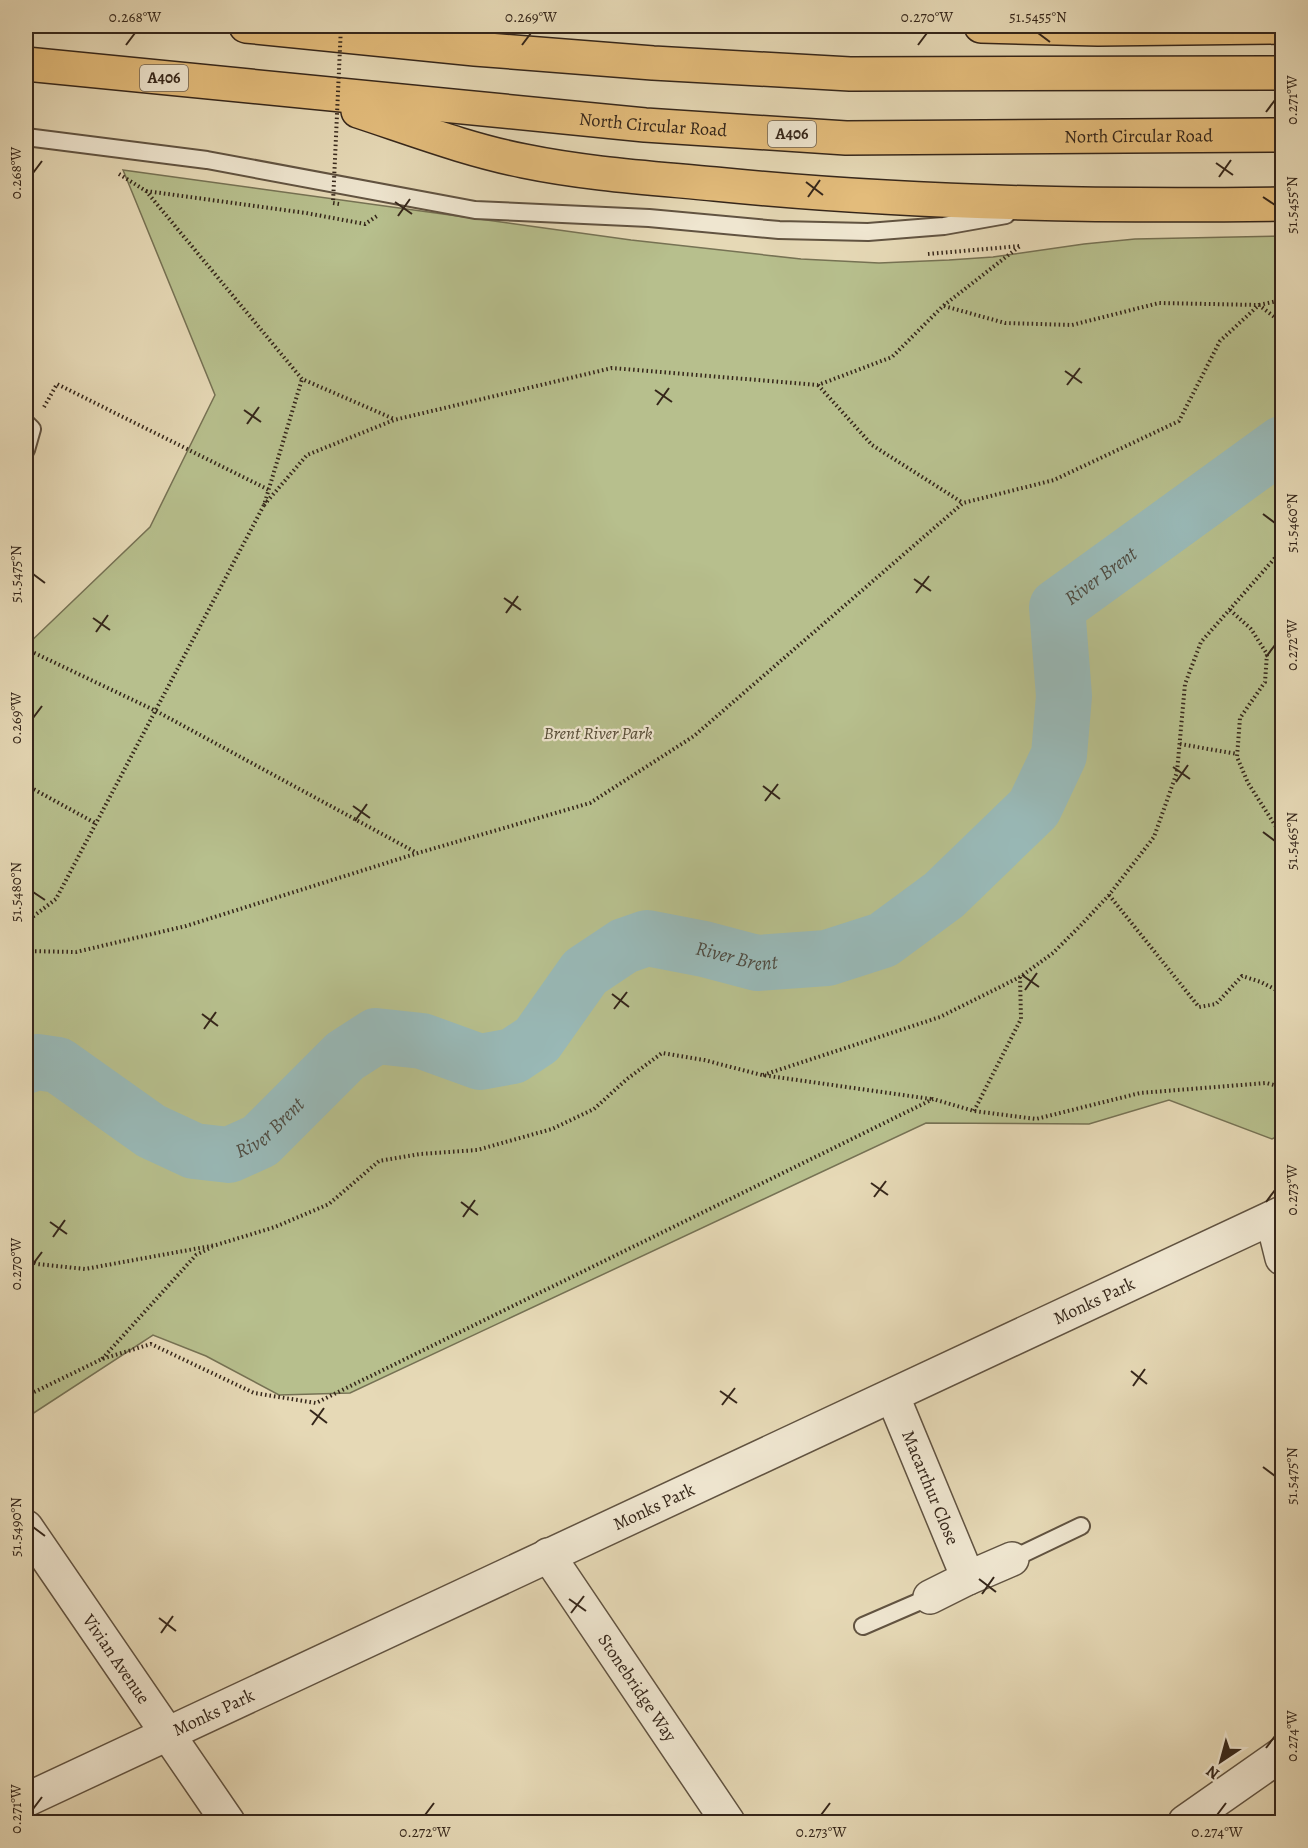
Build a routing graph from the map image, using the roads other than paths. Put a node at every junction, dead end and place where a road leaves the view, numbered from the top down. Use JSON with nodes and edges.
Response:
{"nodes":[{"id":1,"x":246,"y":26,"type":"edge"},
{"id":2,"x":342,"y":26,"type":"edge"},
{"id":3,"x":981,"y":26,"type":"edge"},
{"id":4,"x":1282,"y":27,"type":"edge"},
{"id":5,"x":305,"y":31,"type":"junction"},
{"id":6,"x":26,"y":64,"type":"edge"},
{"id":7,"x":1282,"y":73,"type":"edge"},
{"id":8,"x":303,"y":92,"type":"junction"},
{"id":9,"x":1282,"y":135,"type":"edge"},
{"id":10,"x":26,"y":137,"type":"edge"},
{"id":11,"x":1282,"y":204,"type":"edge"},
{"id":12,"x":1058,"y":205,"type":"junction"},
{"id":13,"x":29,"y":426,"type":"edge"},
{"id":14,"x":26,"y":450,"type":"edge"},
{"id":15,"x":1277,"y":1215,"type":"edge"},
{"id":16,"x":1282,"y":1258,"type":"edge"},
{"id":17,"x":892,"y":1396,"type":"junction"},
{"id":18,"x":1081,"y":1526,"type":"dead end"},
{"id":19,"x":26,"y":1527,"type":"edge"},
{"id":20,"x":548,"y":1555,"type":"junction"},
{"id":21,"x":1012,"y":1559,"type":"joint"},
{"id":22,"x":968,"y":1578,"type":"junction"},
{"id":23,"x":930,"y":1597,"type":"joint"},
{"id":24,"x":863,"y":1626,"type":"dead end"},
{"id":25,"x":166,"y":1734,"type":"junction"},
{"id":26,"x":1282,"y":1754,"type":"edge"},
{"id":27,"x":26,"y":1800,"type":"edge"},
{"id":28,"x":228,"y":1822,"type":"edge"},
{"id":29,"x":728,"y":1822,"type":"edge"},
{"id":30,"x":1185,"y":1822,"type":"edge"}],
"edges":[{"from":1,"to":5,"type":"highway"},
{"from":2,"to":5,"type":"highway"},
{"from":3,"to":4,"type":"highway"},
{"from":5,"to":7,"type":"highway"},
{"from":6,"to":8,"type":"highway","name":"North Circular Road","number":"A406"},
{"from":8,"to":9,"type":"highway","name":"North Circular Road","number":"A406"},
{"from":8,"to":12,"type":"highway"},
{"from":10,"to":12,"type":"lane"},
{"from":11,"to":12,"type":"highway"},
{"from":13,"to":14,"type":"lane"},
{"from":15,"to":16,"type":"street"},
{"from":15,"to":17,"type":"street","name":"Monks Park"},
{"from":17,"to":20,"type":"street","name":"Monks Park"},
{"from":17,"to":22,"type":"street","name":"Macarthur Close"},
{"from":18,"to":21,"type":"lane"},
{"from":19,"to":25,"type":"street","name":"Vivian Avenue"},
{"from":20,"to":25,"type":"street","name":"Monks Park"},
{"from":20,"to":29,"type":"street","name":"Stonebridge Way"},
{"from":21,"to":22,"type":"street"},
{"from":22,"to":23,"type":"street"},
{"from":23,"to":24,"type":"lane"},
{"from":25,"to":27,"type":"street","name":"Monks Park"},
{"from":25,"to":28,"type":"street","name":"Vivian Avenue"},
{"from":26,"to":30,"type":"street"}]}
